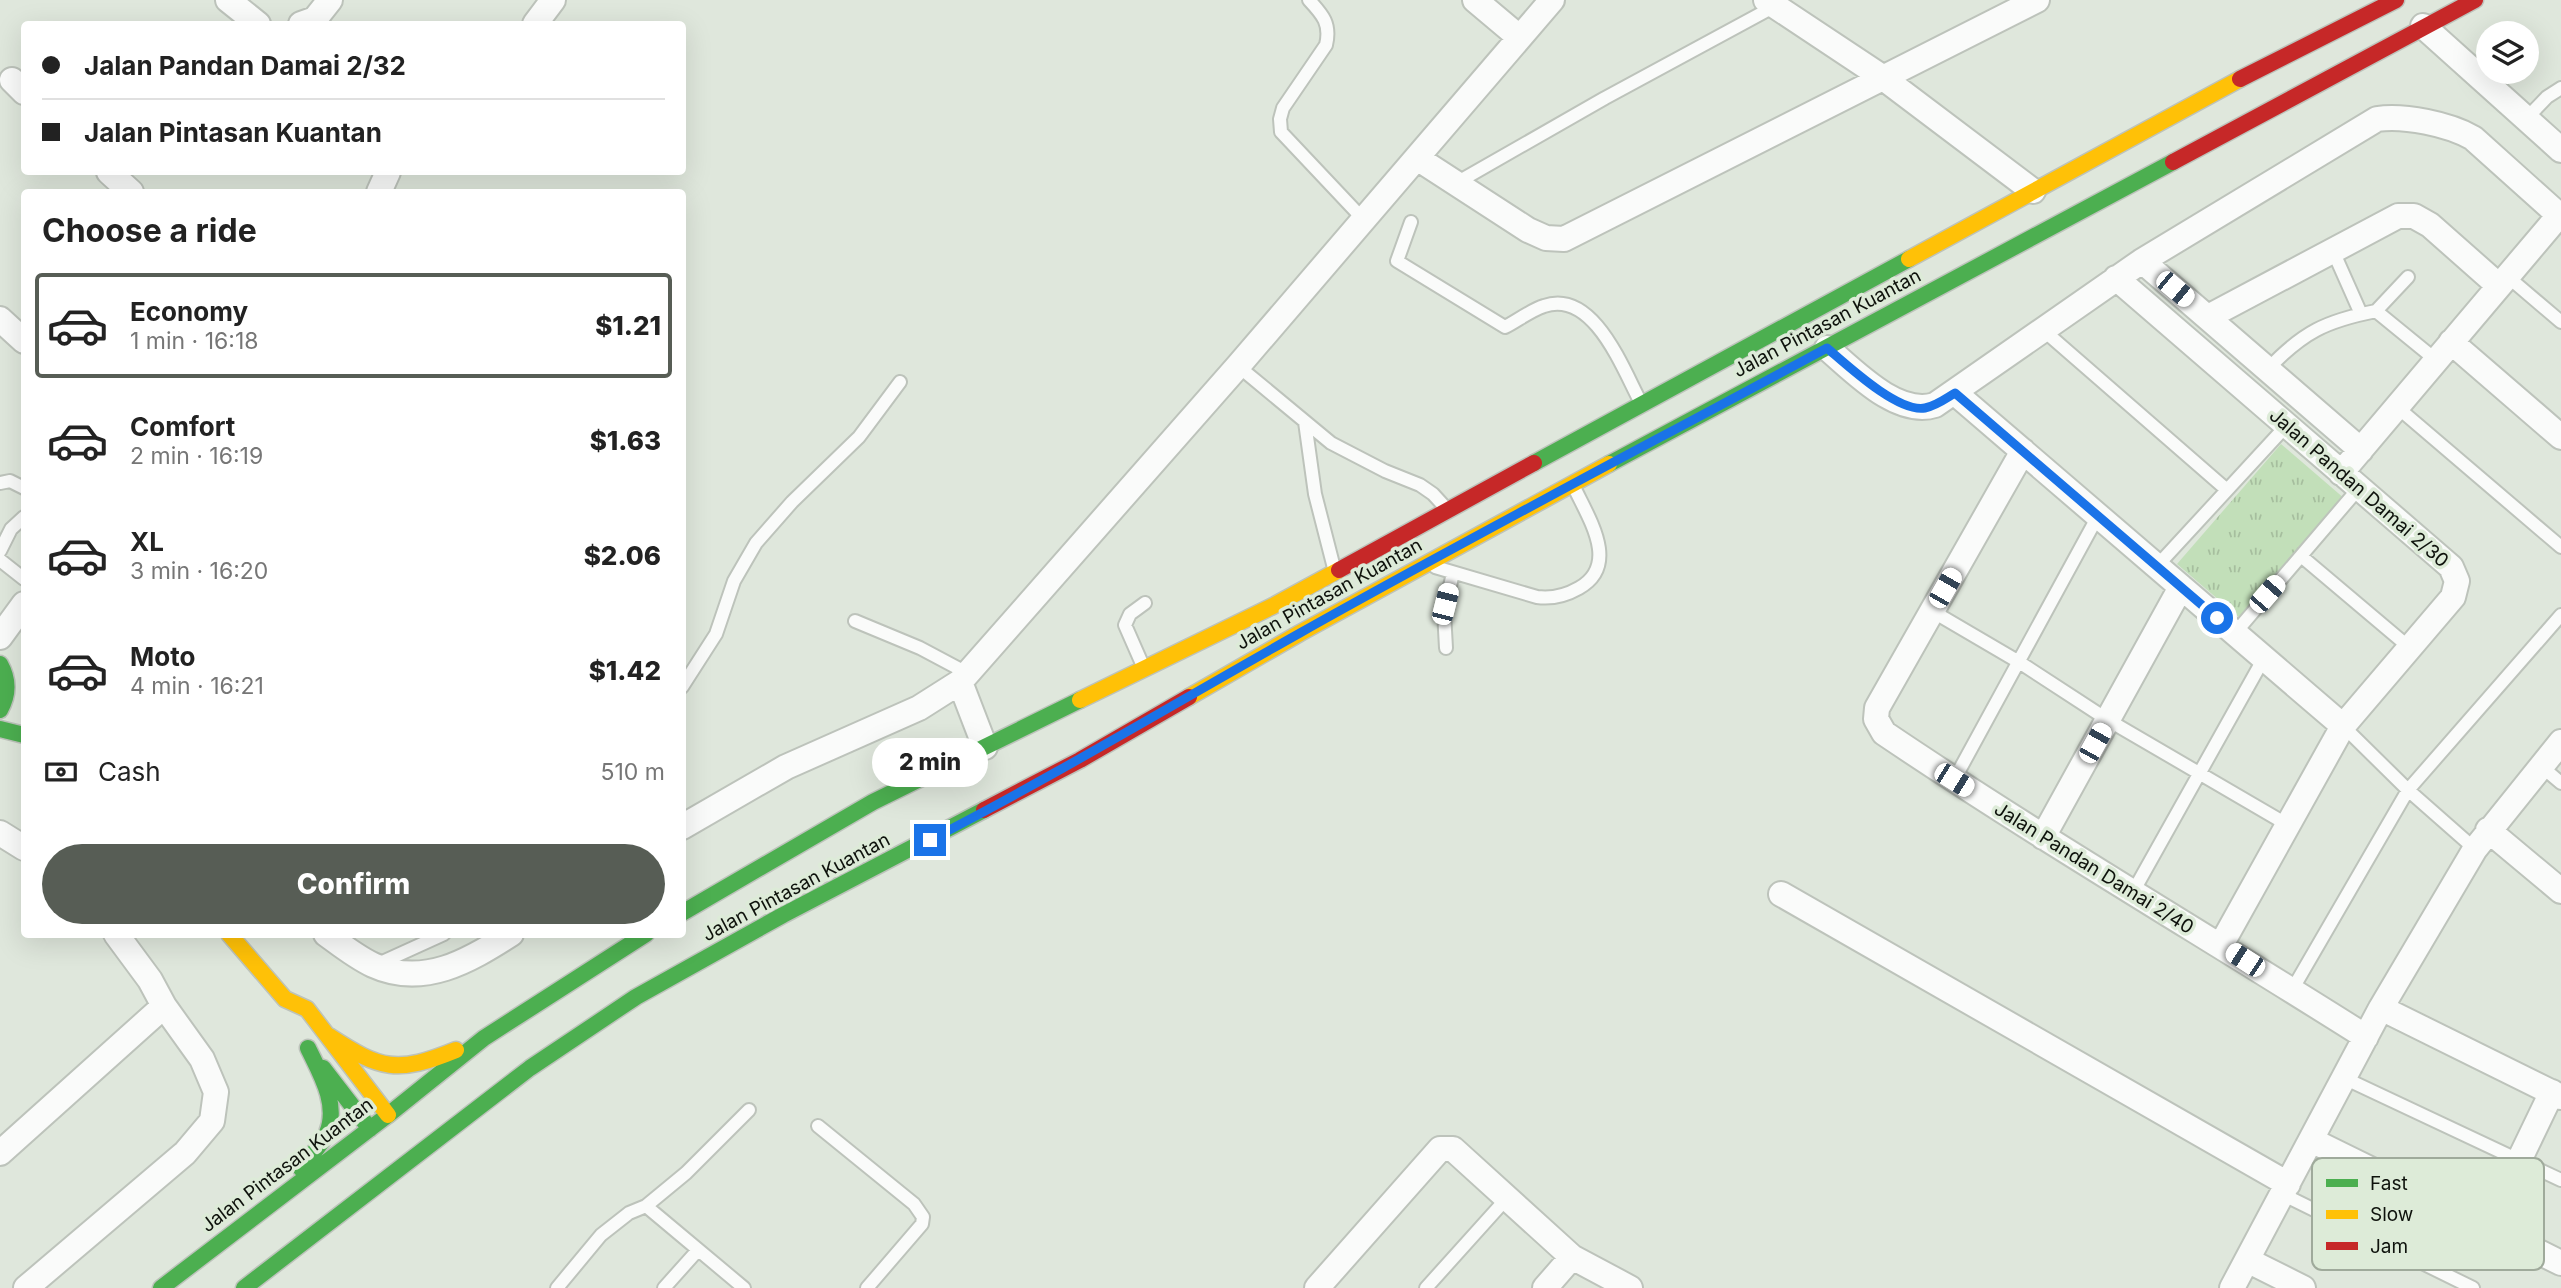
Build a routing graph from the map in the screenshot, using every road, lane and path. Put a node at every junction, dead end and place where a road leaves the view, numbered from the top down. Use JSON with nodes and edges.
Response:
{"nodes":[{"id":1,"x":228,"y":0,"type":"edge"},
{"id":2,"x":330,"y":0,"type":"edge"},
{"id":3,"x":553,"y":0,"type":"edge"},
{"id":4,"x":1309,"y":0,"type":"edge"},
{"id":5,"x":1475,"y":0,"type":"edge"},
{"id":6,"x":1552,"y":0,"type":"edge"},
{"id":7,"x":2037,"y":0,"type":"edge"},
{"id":8,"x":2396,"y":0,"type":"edge"},
{"id":9,"x":2474,"y":0,"type":"edge"},
{"id":10,"x":1771,"y":3,"type":"edge"},
{"id":11,"x":254,"y":21,"type":"edge"},
{"id":12,"x":309,"y":21,"type":"edge"},
{"id":13,"x":537,"y":21,"type":"edge"},
{"id":14,"x":2423,"y":26,"type":"junction"},
{"id":15,"x":1519,"y":37,"type":"junction"},
{"id":16,"x":1882,"y":76,"type":"junction"},
{"id":17,"x":2561,"y":88,"type":"edge"},
{"id":18,"x":2526,"y":119,"type":"junction"},
{"id":19,"x":2561,"y":150,"type":"edge"},
{"id":20,"x":1417,"y":158,"type":"junction"},
{"id":21,"x":112,"y":175,"type":"edge"},
{"id":22,"x":1458,"y":182,"type":"junction"},
{"id":23,"x":128,"y":189,"type":"edge"},
{"id":24,"x":2033,"y":191,"type":"junction"},
{"id":25,"x":2560,"y":215,"type":"edge"},
{"id":26,"x":1364,"y":220,"type":"junction"},
{"id":27,"x":1411,"y":222,"type":"dead end"},
{"id":28,"x":2333,"y":251,"type":"junction"},
{"id":29,"x":2142,"y":261,"type":"junction"},
{"id":30,"x":2408,"y":277,"type":"dead end"},
{"id":31,"x":2116,"y":278,"type":"junction"},
{"id":32,"x":2503,"y":281,"type":"junction"},
{"id":33,"x":2376,"y":312,"type":"junction"},
{"id":34,"x":2361,"y":314,"type":"junction"},
{"id":35,"x":2208,"y":317,"type":"junction"},
{"id":36,"x":0,"y":319,"type":"edge"},
{"id":37,"x":2561,"y":322,"type":"edge"},
{"id":38,"x":2042,"y":329,"type":"junction"},
{"id":39,"x":21,"y":338,"type":"edge"},
{"id":40,"x":1827,"y":348,"type":"junction"},
{"id":41,"x":2444,"y":351,"type":"junction"},
{"id":42,"x":1238,"y":366,"type":"junction"},
{"id":43,"x":2268,"y":369,"type":"junction"},
{"id":44,"x":900,"y":382,"type":"dead end"},
{"id":45,"x":1955,"y":393,"type":"junction"},
{"id":46,"x":1642,"y":404,"type":"junction"},
{"id":47,"x":2396,"y":407,"type":"junction"},
{"id":48,"x":1305,"y":422,"type":"junction"},
{"id":49,"x":2287,"y":425,"type":"junction"},
{"id":50,"x":2561,"y":437,"type":"edge"},
{"id":51,"x":2361,"y":450,"type":"junction"},
{"id":52,"x":2023,"y":451,"type":"junction"},
{"id":53,"x":2350,"y":481,"type":"junction"},
{"id":54,"x":0,"y":483,"type":"edge"},
{"id":55,"x":1572,"y":484,"type":"junction"},
{"id":56,"x":21,"y":486,"type":"edge"},
{"id":57,"x":2227,"y":490,"type":"junction"},
{"id":58,"x":1447,"y":511,"type":"junction"},
{"id":59,"x":2098,"y":516,"type":"junction"},
{"id":60,"x":21,"y":520,"type":"edge"},
{"id":61,"x":2561,"y":547,"type":"edge"},
{"id":62,"x":0,"y":551,"type":"edge"},
{"id":63,"x":2301,"y":556,"type":"junction"},
{"id":64,"x":0,"y":560,"type":"edge"},
{"id":65,"x":1425,"y":564,"type":"junction"},
{"id":66,"x":2157,"y":566,"type":"junction"},
{"id":67,"x":1334,"y":572,"type":"junction"},
{"id":68,"x":1453,"y":573,"type":"junction"},
{"id":69,"x":21,"y":577,"type":"edge"},
{"id":70,"x":2181,"y":587,"type":"junction"},
{"id":71,"x":1145,"y":603,"type":"dead end"},
{"id":72,"x":21,"y":608,"type":"edge"},
{"id":73,"x":1932,"y":611,"type":"junction"},
{"id":74,"x":2561,"y":615,"type":"edge"},
{"id":75,"x":855,"y":621,"type":"dead end"},
{"id":76,"x":2235,"y":633,"type":"junction"},
{"id":77,"x":0,"y":637,"type":"edge"},
{"id":78,"x":1446,"y":648,"type":"dead end"},
{"id":79,"x":2410,"y":648,"type":"junction"},
{"id":80,"x":2264,"y":658,"type":"junction"},
{"id":81,"x":2019,"y":662,"type":"junction"},
{"id":82,"x":1144,"y":670,"type":"junction"},
{"id":83,"x":4,"y":672,"type":"edge"},
{"id":84,"x":963,"y":677,"type":"junction"},
{"id":85,"x":686,"y":681,"type":"edge"},
{"id":86,"x":21,"y":694,"type":"edge"},
{"id":87,"x":0,"y":710,"type":"edge"},
{"id":88,"x":2108,"y":720,"type":"junction"},
{"id":89,"x":2343,"y":726,"type":"junction"},
{"id":90,"x":0,"y":729,"type":"edge"},
{"id":91,"x":21,"y":734,"type":"edge"},
{"id":92,"x":2561,"y":742,"type":"edge"},
{"id":93,"x":985,"y":747,"type":"junction"},
{"id":94,"x":2541,"y":766,"type":"junction"},
{"id":95,"x":2200,"y":774,"type":"junction"},
{"id":96,"x":1954,"y":780,"type":"junction"},
{"id":97,"x":2561,"y":783,"type":"edge"},
{"id":98,"x":2408,"y":790,"type":"junction"},
{"id":99,"x":686,"y":825,"type":"edge"},
{"id":100,"x":2288,"y":825,"type":"junction"},
{"id":101,"x":0,"y":833,"type":"edge"},
{"id":102,"x":2043,"y":837,"type":"junction"},
{"id":103,"x":2482,"y":840,"type":"junction"},
{"id":104,"x":21,"y":846,"type":"edge"},
{"id":105,"x":2561,"y":891,"type":"edge"},
{"id":106,"x":2133,"y":892,"type":"junction"},
{"id":107,"x":1782,"y":894,"type":"dead end"},
{"id":108,"x":686,"y":911,"type":"edge"},
{"id":109,"x":119,"y":938,"type":"edge"},
{"id":110,"x":232,"y":938,"type":"edge"},
{"id":111,"x":332,"y":938,"type":"edge"},
{"id":112,"x":435,"y":938,"type":"edge"},
{"id":113,"x":505,"y":938,"type":"edge"},
{"id":114,"x":640,"y":938,"type":"edge"},
{"id":115,"x":2221,"y":945,"type":"junction"},
{"id":116,"x":374,"y":965,"type":"junction"},
{"id":117,"x":2292,"y":990,"type":"junction"},
{"id":118,"x":285,"y":999,"type":"junction"},
{"id":119,"x":164,"y":1006,"type":"junction"},
{"id":120,"x":2381,"y":1008,"type":"junction"},
{"id":121,"x":329,"y":1036,"type":"junction"},
{"id":122,"x":2366,"y":1037,"type":"junction"},
{"id":123,"x":484,"y":1038,"type":"junction"},
{"id":124,"x":308,"y":1048,"type":"junction"},
{"id":125,"x":2344,"y":1078,"type":"junction"},
{"id":126,"x":2557,"y":1095,"type":"edge"},
{"id":127,"x":460,"y":1101,"type":"dead end"},
{"id":128,"x":488,"y":1101,"type":"junction"},
{"id":129,"x":749,"y":1110,"type":"dead end"},
{"id":130,"x":388,"y":1115,"type":"junction"},
{"id":131,"x":818,"y":1126,"type":"dead end"},
{"id":132,"x":370,"y":1129,"type":"junction"},
{"id":133,"x":452,"y":1129,"type":"junction"},
{"id":134,"x":412,"y":1137,"type":"dead end"},
{"id":135,"x":2311,"y":1140,"type":"junction"},
{"id":136,"x":0,"y":1153,"type":"edge"},
{"id":137,"x":2347,"y":1158,"type":"edge"},
{"id":138,"x":2511,"y":1158,"type":"edge"},
{"id":139,"x":2521,"y":1158,"type":"edge"},
{"id":140,"x":388,"y":1161,"type":"dead end"},
{"id":141,"x":2544,"y":1173,"type":"edge"},
{"id":142,"x":2561,"y":1180,"type":"edge"},
{"id":143,"x":378,"y":1186,"type":"junction"},
{"id":144,"x":2285,"y":1189,"type":"junction"},
{"id":145,"x":286,"y":1191,"type":"junction"},
{"id":146,"x":1507,"y":1198,"type":"junction"},
{"id":147,"x":2312,"y":1203,"type":"edge"},
{"id":148,"x":646,"y":1206,"type":"junction"},
{"id":149,"x":698,"y":1250,"type":"junction"},
{"id":150,"x":2544,"y":1255,"type":"edge"},
{"id":151,"x":1572,"y":1257,"type":"junction"},
{"id":152,"x":2247,"y":1260,"type":"junction"},
{"id":153,"x":2561,"y":1263,"type":"edge"},
{"id":154,"x":2439,"y":1270,"type":"edge"},
{"id":155,"x":26,"y":1288,"type":"edge"},
{"id":156,"x":162,"y":1288,"type":"edge"},
{"id":157,"x":244,"y":1288,"type":"edge"},
{"id":158,"x":557,"y":1288,"type":"edge"},
{"id":159,"x":664,"y":1288,"type":"edge"},
{"id":160,"x":744,"y":1288,"type":"edge"},
{"id":161,"x":867,"y":1288,"type":"edge"},
{"id":162,"x":1317,"y":1288,"type":"edge"},
{"id":163,"x":1426,"y":1288,"type":"edge"},
{"id":164,"x":1545,"y":1288,"type":"edge"},
{"id":165,"x":1630,"y":1288,"type":"edge"},
{"id":166,"x":2232,"y":1288,"type":"edge"},
{"id":167,"x":2304,"y":1288,"type":"edge"},
{"id":168,"x":2473,"y":1288,"type":"edge"}],
"edges":[{"from":1,"to":11,"type":"street"},
{"from":2,"to":12,"type":"street"},
{"from":3,"to":13,"type":"street"},
{"from":4,"to":26,"type":"lane"},
{"from":5,"to":15,"type":"street"},
{"from":6,"to":15,"type":"street"},
{"from":7,"to":16,"type":"street"},
{"from":8,"to":24,"type":"main road","name":"Jalan Pintasan Kuantan"},
{"from":9,"to":14,"type":"main road","name":"Jalan Pintasan Kuantan"},
{"from":10,"to":16,"type":"street"},
{"from":10,"to":22,"type":"lane"},
{"from":14,"to":18,"type":"street"},
{"from":14,"to":40,"type":"main road","name":"Jalan Pintasan Kuantan"},
{"from":15,"to":20,"type":"street"},
{"from":16,"to":22,"type":"street"},
{"from":16,"to":24,"type":"street"},
{"from":17,"to":18,"type":"lane"},
{"from":18,"to":19,"type":"street"},
{"from":20,"to":22,"type":"street"},
{"from":20,"to":26,"type":"street"},
{"from":21,"to":23,"type":"street"},
{"from":24,"to":46,"type":"main road","name":"Jalan Pintasan Kuantan"},
{"from":25,"to":29,"type":"street"},
{"from":25,"to":32,"type":"street"},
{"from":26,"to":42,"type":"street"},
{"from":27,"to":46,"type":"lane"},
{"from":28,"to":32,"type":"street"},
{"from":28,"to":34,"type":"lane"},
{"from":28,"to":35,"type":"street"},
{"from":29,"to":31,"type":"street"},
{"from":29,"to":35,"type":"street"},
{"from":30,"to":33,"type":"lane"},
{"from":31,"to":38,"type":"street"},
{"from":31,"to":49,"type":"street","name":"Jalan Pandan Damai 2/30"},
{"from":32,"to":37,"type":"lane"},
{"from":32,"to":41,"type":"street"},
{"from":33,"to":34,"type":"lane"},
{"from":33,"to":41,"type":"lane"},
{"from":34,"to":43,"type":"lane"},
{"from":35,"to":43,"type":"street"},
{"from":36,"to":39,"type":"street"},
{"from":38,"to":45,"type":"street"},
{"from":38,"to":57,"type":"lane"},
{"from":40,"to":45,"type":"street"},
{"from":40,"to":55,"type":"main road","name":"Jalan Pintasan Kuantan"},
{"from":41,"to":47,"type":"street"},
{"from":41,"to":50,"type":"street"},
{"from":42,"to":48,"type":"lane"},
{"from":42,"to":84,"type":"street"},
{"from":43,"to":51,"type":"street"},
{"from":44,"to":85,"type":"lane"},
{"from":45,"to":52,"type":"street"},
{"from":46,"to":58,"type":"main road","name":"Jalan Pintasan Kuantan"},
{"from":47,"to":51,"type":"street"},
{"from":47,"to":61,"type":"lane"},
{"from":48,"to":58,"type":"lane"},
{"from":48,"to":67,"type":"lane"},
{"from":49,"to":53,"type":"street","name":"Jalan Pandan Damai 2/30"},
{"from":49,"to":57,"type":"lane"},
{"from":51,"to":53,"type":"street"},
{"from":52,"to":59,"type":"street"},
{"from":52,"to":73,"type":"street","name":"Jalan Pandan Damai 2/40"},
{"from":53,"to":63,"type":"lane"},
{"from":53,"to":79,"type":"street","name":"Jalan Pandan Damai 2/30"},
{"from":54,"to":56,"type":"lane"},
{"from":55,"to":65,"type":"main road","name":"Jalan Pintasan Kuantan"},
{"from":55,"to":68,"type":"lane"},
{"from":57,"to":66,"type":"lane"},
{"from":58,"to":67,"type":"main road","name":"Jalan Pintasan Kuantan"},
{"from":59,"to":66,"type":"street"},
{"from":59,"to":81,"type":"lane"},
{"from":60,"to":62,"type":"lane"},
{"from":63,"to":76,"type":"lane"},
{"from":63,"to":79,"type":"lane"},
{"from":64,"to":69,"type":"lane"},
{"from":65,"to":68,"type":"lane"},
{"from":65,"to":128,"type":"main road","name":"Jalan Pintasan Kuantan"},
{"from":66,"to":70,"type":"street"},
{"from":67,"to":82,"type":"main road","name":"Jalan Pintasan Kuantan"},
{"from":68,"to":78,"type":"lane"},
{"from":70,"to":76,"type":"street"},
{"from":70,"to":88,"type":"street"},
{"from":71,"to":82,"type":"lane"},
{"from":72,"to":77,"type":"street"},
{"from":73,"to":81,"type":"lane"},
{"from":73,"to":96,"type":"street","name":"Jalan Pandan Damai 2/40"},
{"from":74,"to":98,"type":"lane"},
{"from":75,"to":84,"type":"lane"},
{"from":76,"to":80,"type":"street"},
{"from":79,"to":89,"type":"street","name":"Jalan Pandan Damai 2/30"},
{"from":80,"to":89,"type":"street"},
{"from":80,"to":95,"type":"lane"},
{"from":81,"to":88,"type":"lane"},
{"from":81,"to":96,"type":"lane"},
{"from":82,"to":93,"type":"main road","name":"Jalan Pintasan Kuantan"},
{"from":83,"to":86,"type":"main road"},
{"from":83,"to":87,"type":"main road"},
{"from":84,"to":93,"type":"street"},
{"from":84,"to":99,"type":"street"},
{"from":88,"to":95,"type":"lane"},
{"from":88,"to":102,"type":"street"},
{"from":89,"to":98,"type":"lane"},
{"from":89,"to":100,"type":"street","name":"Jalan Pandan Damai 2/30"},
{"from":90,"to":91,"type":"main road"},
{"from":92,"to":94,"type":"street"},
{"from":93,"to":108,"type":"main road","name":"Jalan Pintasan Kuantan"},
{"from":94,"to":97,"type":"lane"},
{"from":94,"to":103,"type":"street"},
{"from":95,"to":100,"type":"lane"},
{"from":95,"to":106,"type":"lane"},
{"from":96,"to":102,"type":"street","name":"Jalan Pandan Damai 2/40"},
{"from":98,"to":103,"type":"lane"},
{"from":98,"to":117,"type":"lane"},
{"from":100,"to":115,"type":"street","name":"Jalan Pandan Damai 2/30"},
{"from":101,"to":104,"type":"street"},
{"from":102,"to":106,"type":"street","name":"Jalan Pandan Damai 2/40"},
{"from":103,"to":105,"type":"street"},
{"from":103,"to":120,"type":"street"},
{"from":106,"to":115,"type":"street","name":"Jalan Pandan Damai 2/40"},
{"from":107,"to":144,"type":"street"},
{"from":109,"to":119,"type":"street"},
{"from":110,"to":118,"type":"main road"},
{"from":111,"to":116,"type":"street"},
{"from":112,"to":116,"type":"lane"},
{"from":113,"to":116,"type":"street"},
{"from":114,"to":123,"type":"main road","name":"Jalan Pintasan Kuantan"},
{"from":115,"to":117,"type":"street","name":"Jalan Pandan Damai 2/40"},
{"from":117,"to":122,"type":"street","name":"Jalan Pandan Damai 2/40"},
{"from":118,"to":121,"type":"main road"},
{"from":118,"to":124,"type":"main road"},
{"from":119,"to":136,"type":"street"},
{"from":119,"to":155,"type":"street"},
{"from":120,"to":122,"type":"street"},
{"from":120,"to":126,"type":"street"},
{"from":121,"to":123,"type":"main road"},
{"from":121,"to":130,"type":"main road"},
{"from":122,"to":125,"type":"street"},
{"from":123,"to":130,"type":"main road","name":"Jalan Pintasan Kuantan"},
{"from":124,"to":132,"type":"main road"},
{"from":124,"to":145,"type":"main road"},
{"from":125,"to":135,"type":"street"},
{"from":125,"to":138,"type":"lane"},
{"from":126,"to":139,"type":"street"},
{"from":127,"to":128,"type":"main road"},
{"from":128,"to":133,"type":"main road","name":"Jalan Pintasan Kuantan"},
{"from":129,"to":148,"type":"lane"},
{"from":130,"to":132,"type":"main road","name":"Jalan Pintasan Kuantan"},
{"from":131,"to":161,"type":"lane"},
{"from":132,"to":145,"type":"main road","name":"Jalan Pintasan Kuantan"},
{"from":133,"to":134,"type":"main road"},
{"from":133,"to":143,"type":"main road","name":"Jalan Pintasan Kuantan"},
{"from":135,"to":137,"type":"street"},
{"from":135,"to":144,"type":"street"},
{"from":140,"to":143,"type":"main road"},
{"from":141,"to":142,"type":"lane"},
{"from":143,"to":157,"type":"main road","name":"Jalan Pintasan Kuantan"},
{"from":144,"to":147,"type":"lane"},
{"from":144,"to":152,"type":"street"},
{"from":145,"to":156,"type":"main road","name":"Jalan Pintasan Kuantan"},
{"from":146,"to":151,"type":"street"},
{"from":146,"to":162,"type":"street"},
{"from":146,"to":163,"type":"lane"},
{"from":148,"to":149,"type":"lane"},
{"from":148,"to":158,"type":"lane"},
{"from":149,"to":159,"type":"lane"},
{"from":149,"to":160,"type":"lane"},
{"from":150,"to":153,"type":"street"},
{"from":151,"to":164,"type":"street"},
{"from":151,"to":165,"type":"street"},
{"from":152,"to":166,"type":"street"},
{"from":152,"to":167,"type":"street"},
{"from":154,"to":168,"type":"lane"}]}
